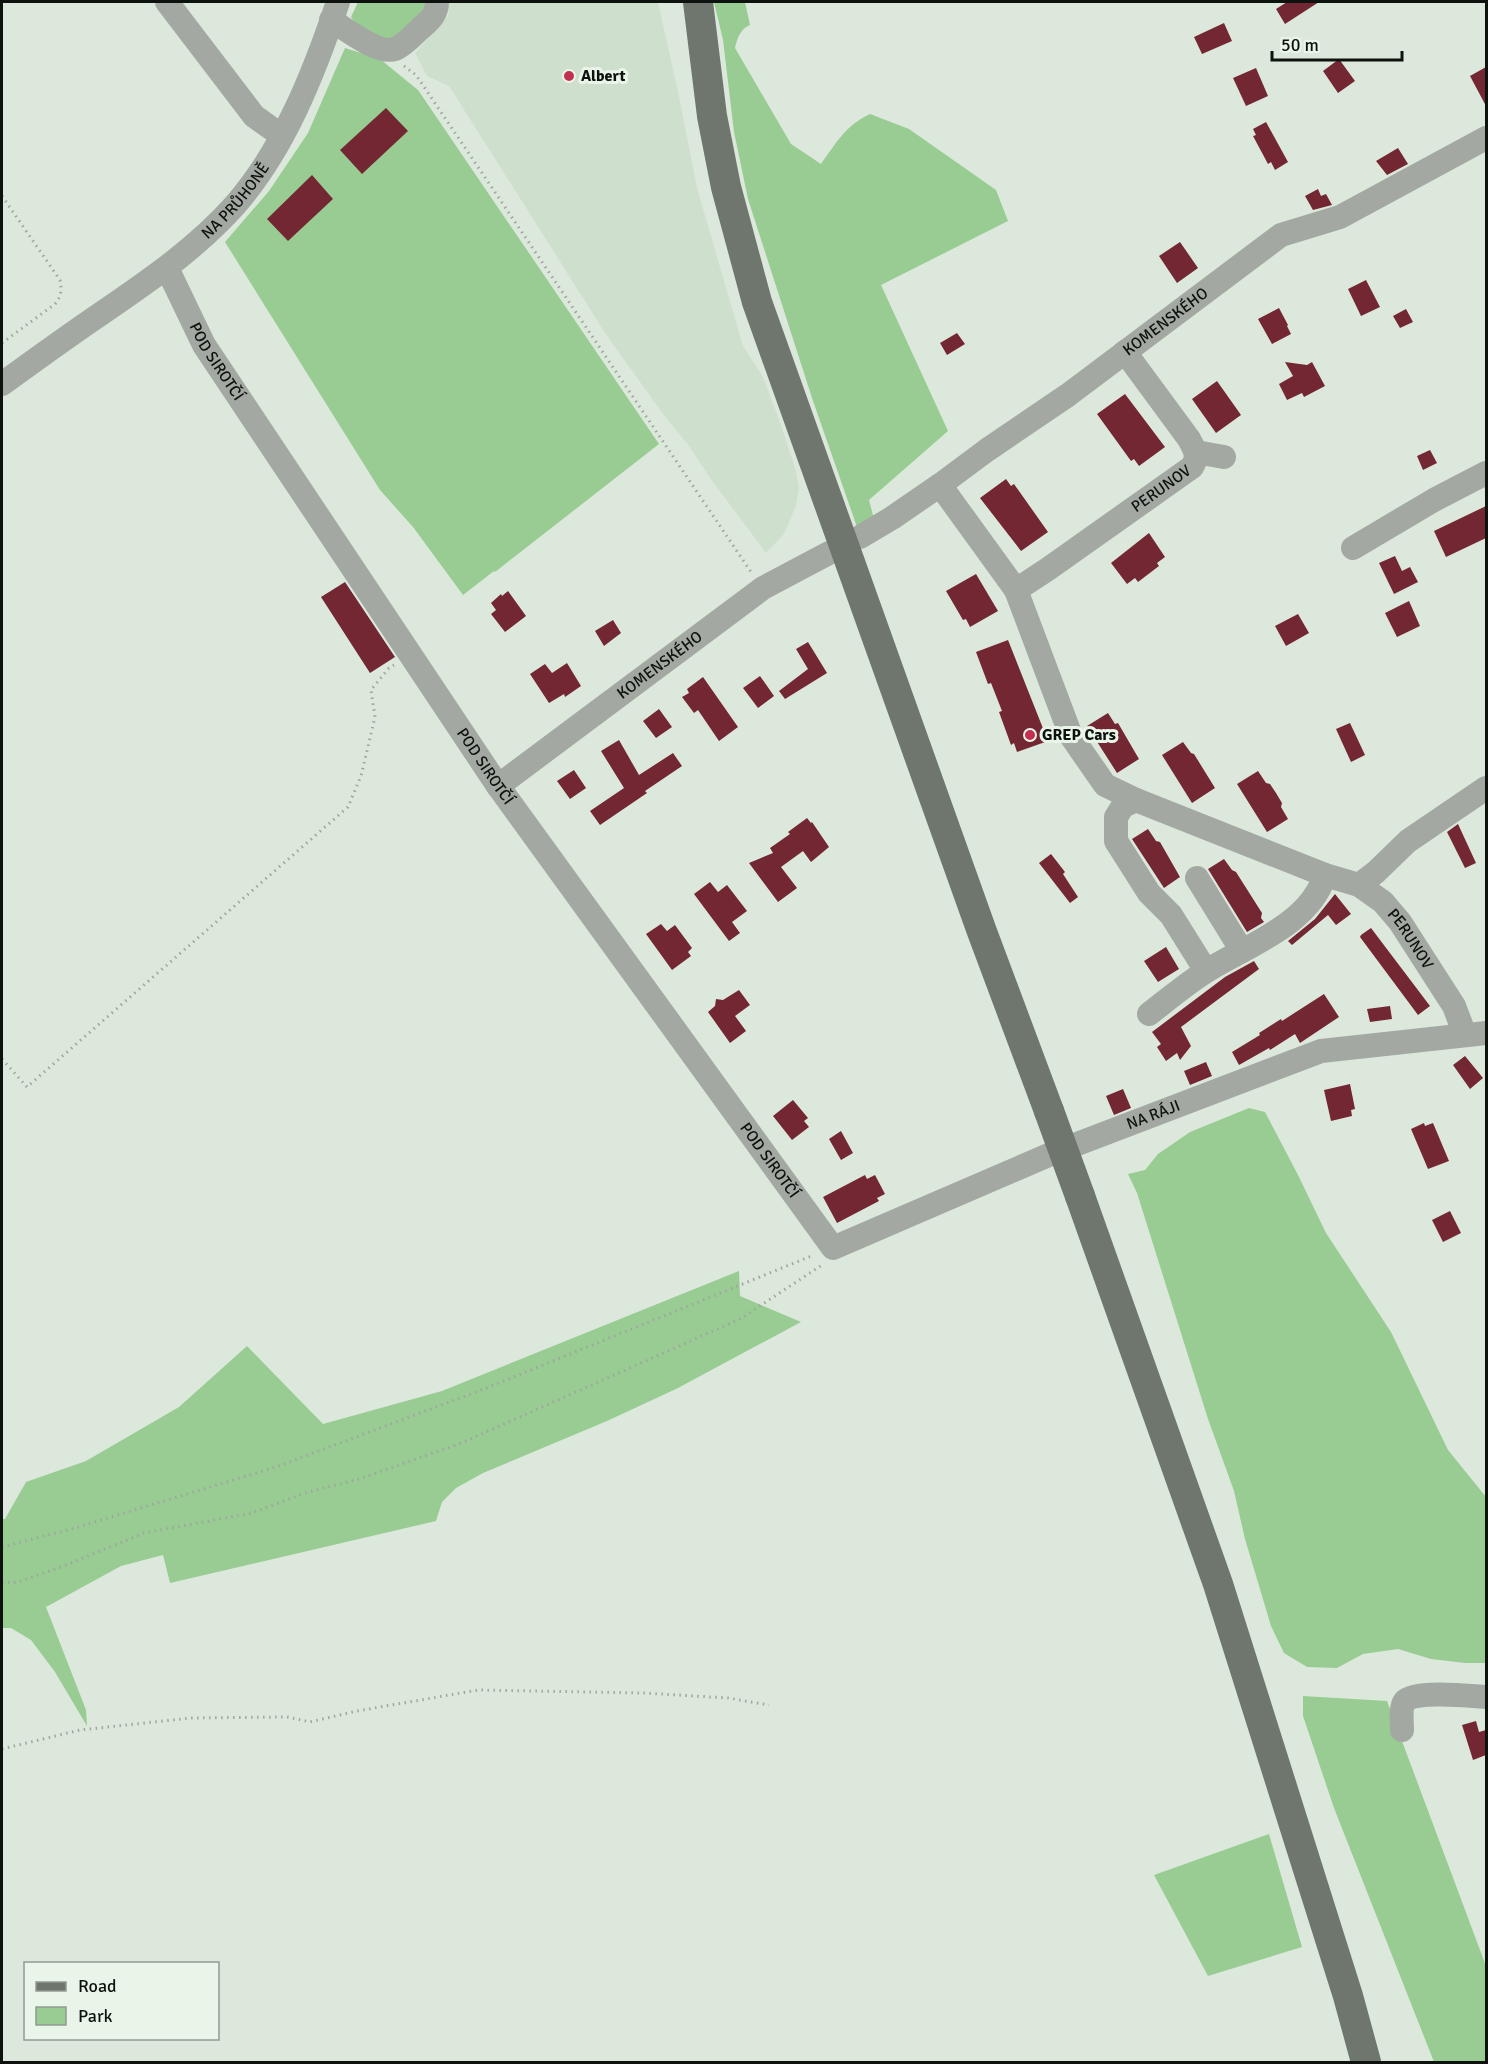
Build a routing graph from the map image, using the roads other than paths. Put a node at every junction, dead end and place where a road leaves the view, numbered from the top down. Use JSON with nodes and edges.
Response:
{"nodes":[{"id":1,"x":167,"y":2,"type":"edge"},
{"id":2,"x":437,"y":2,"type":"edge"},
{"id":3,"x":698,"y":2,"type":"edge"},
{"id":4,"x":334,"y":11,"type":"edge"},
{"id":5,"x":282,"y":136,"type":"junction"},
{"id":6,"x":1486,"y":138,"type":"edge"},
{"id":7,"x":167,"y":268,"type":"junction"},
{"id":8,"x":1125,"y":352,"type":"junction"},
{"id":9,"x":2,"y":384,"type":"edge"},
{"id":10,"x":1196,"y":452,"type":"junction"},
{"id":11,"x":1224,"y":457,"type":"dead end"},
{"id":12,"x":1486,"y":473,"type":"edge"},
{"id":13,"x":940,"y":485,"type":"junction"},
{"id":14,"x":860,"y":537,"type":"dead end"},
{"id":15,"x":1353,"y":548,"type":"dead end"},
{"id":16,"x":829,"y":553,"type":"dead end"},
{"id":17,"x":1016,"y":590,"type":"junction"},
{"id":18,"x":498,"y":786,"type":"junction"},
{"id":19,"x":1486,"y":788,"type":"edge"},
{"id":20,"x":1136,"y":800,"type":"junction"},
{"id":21,"x":1325,"y":876,"type":"junction"},
{"id":22,"x":1197,"y":878,"type":"dead end"},
{"id":23,"x":1359,"y":885,"type":"junction"},
{"id":24,"x":1242,"y":951,"type":"junction"},
{"id":25,"x":1206,"y":972,"type":"junction"},
{"id":26,"x":1149,"y":1014,"type":"dead end"},
{"id":27,"x":1476,"y":1034,"type":"edge"},
{"id":28,"x":833,"y":1248,"type":"joint"},
{"id":29,"x":1486,"y":1697,"type":"edge"},
{"id":30,"x":1402,"y":1730,"type":"dead end"},
{"id":31,"x":1366,"y":2062,"type":"edge"}],
"edges":[{"from":1,"to":5,"type":"street"},
{"from":2,"to":4,"type":"street"},
{"from":3,"to":31,"type":"main road","bridge":true},
{"from":4,"to":5,"type":"street","name":"NA PRŮHONĚ"},
{"from":5,"to":7,"type":"street","name":"NA PRŮHONĚ"},
{"from":6,"to":8,"type":"street","name":"KOMENSKÉHO"},
{"from":7,"to":9,"type":"street","name":"NA PRŮHONĚ"},
{"from":7,"to":18,"type":"street","name":"POD SIROTČÍ"},
{"from":8,"to":10,"type":"street","name":"PERUNOV"},
{"from":8,"to":13,"type":"street","name":"KOMENSKÉHO"},
{"from":10,"to":11,"type":"street"},
{"from":10,"to":17,"type":"street","name":"PERUNOV"},
{"from":12,"to":15,"type":"street"},
{"from":13,"to":14,"type":"street","name":"KOMENSKÉHO"},
{"from":13,"to":17,"type":"street","name":"PERUNOV"},
{"from":16,"to":18,"type":"street","name":"KOMENSKÉHO"},
{"from":17,"to":20,"type":"street","name":"PERUNOV"},
{"from":18,"to":28,"type":"street","name":"POD SIROTČÍ"},
{"from":19,"to":23,"type":"street"},
{"from":20,"to":21,"type":"street","name":"PERUNOV"},
{"from":20,"to":25,"type":"street"},
{"from":21,"to":23,"type":"street","name":"PERUNOV"},
{"from":21,"to":24,"type":"street"},
{"from":22,"to":24,"type":"street"},
{"from":23,"to":27,"type":"street","name":"PERUNOV"},
{"from":24,"to":25,"type":"street"},
{"from":25,"to":26,"type":"street"},
{"from":27,"to":28,"type":"street","name":"NA RÁJI"},
{"from":29,"to":30,"type":"street"}]}
